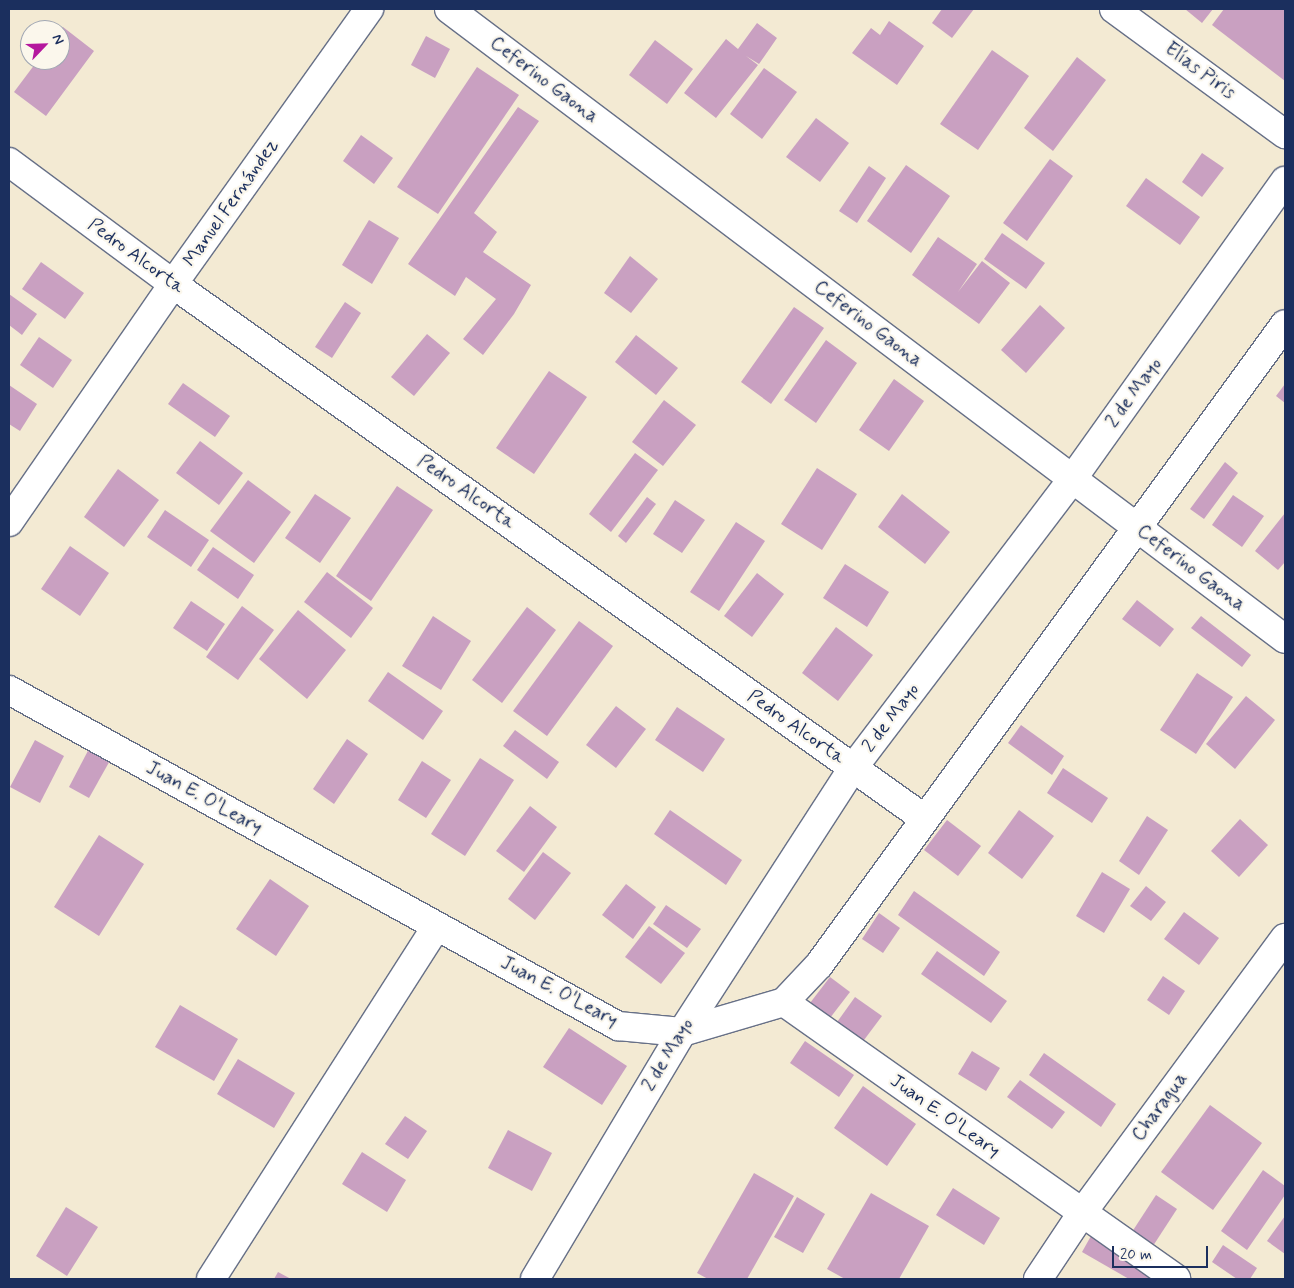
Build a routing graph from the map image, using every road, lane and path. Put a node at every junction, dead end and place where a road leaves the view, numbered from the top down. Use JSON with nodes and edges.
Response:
{"nodes":[{"id":1,"x":369,"y":9,"type":"edge"},
{"id":2,"x":450,"y":9,"type":"edge"},
{"id":3,"x":1114,"y":9,"type":"edge"},
{"id":4,"x":1285,"y":134,"type":"edge"},
{"id":5,"x":9,"y":162,"type":"edge"},
{"id":6,"x":1285,"y":181,"type":"edge"},
{"id":7,"x":173,"y":284,"type":"junction"},
{"id":8,"x":1285,"y":324,"type":"edge"},
{"id":9,"x":1073,"y":478,"type":"junction"},
{"id":10,"x":9,"y":522,"type":"edge"},
{"id":11,"x":1138,"y":527,"type":"junction"},
{"id":12,"x":1285,"y":639,"type":"edge"},
{"id":13,"x":9,"y":690,"type":"edge"},
{"id":14,"x":853,"y":768,"type":"junction"},
{"id":15,"x":925,"y":819,"type":"junction"},
{"id":16,"x":436,"y":927,"type":"junction"},
{"id":17,"x":1285,"y":938,"type":"edge"},
{"id":18,"x":784,"y":1002,"type":"junction"},
{"id":19,"x":682,"y":1032,"type":"junction"},
{"id":20,"x":1082,"y":1213,"type":"junction"},
{"id":21,"x":211,"y":1279,"type":"edge"},
{"id":22,"x":536,"y":1279,"type":"edge"},
{"id":23,"x":1038,"y":1279,"type":"edge"},
{"id":24,"x":1176,"y":1279,"type":"edge"}],
"edges":[{"from":1,"to":7,"type":"street","name":"Manuel Fernández"},
{"from":2,"to":9,"type":"street","name":"Ceferino Gaona"},
{"from":3,"to":4,"type":"street","name":"Elías Piris"},
{"from":5,"to":7,"type":"street","name":"Pedro Alcorta"},
{"from":6,"to":9,"type":"street","name":"2 de Mayo"},
{"from":7,"to":10,"type":"street","name":"Manuel Fernández"},
{"from":7,"to":14,"type":"street","name":"Pedro Alcorta"},
{"from":8,"to":11,"type":"street"},
{"from":9,"to":11,"type":"street","name":"Ceferino Gaona"},
{"from":9,"to":14,"type":"street","name":"2 de Mayo"},
{"from":11,"to":12,"type":"street","name":"Ceferino Gaona"},
{"from":11,"to":15,"type":"street"},
{"from":13,"to":16,"type":"street","name":"Juan E. O'Leary"},
{"from":14,"to":15,"type":"street","name":"Pedro Alcorta"},
{"from":14,"to":19,"type":"street","name":"2 de Mayo"},
{"from":15,"to":18,"type":"street"},
{"from":16,"to":19,"type":"street","name":"Juan E. O'Leary"},
{"from":16,"to":21,"type":"street"},
{"from":17,"to":20,"type":"street","name":"Charagua"},
{"from":18,"to":19,"type":"street","name":"Juan E. O'Leary"},
{"from":18,"to":20,"type":"street","name":"Juan E. O'Leary"},
{"from":19,"to":22,"type":"street","name":"2 de Mayo"},
{"from":20,"to":23,"type":"street","name":"Charagua"},
{"from":20,"to":24,"type":"street","name":"Juan E. O'Leary"}]}
